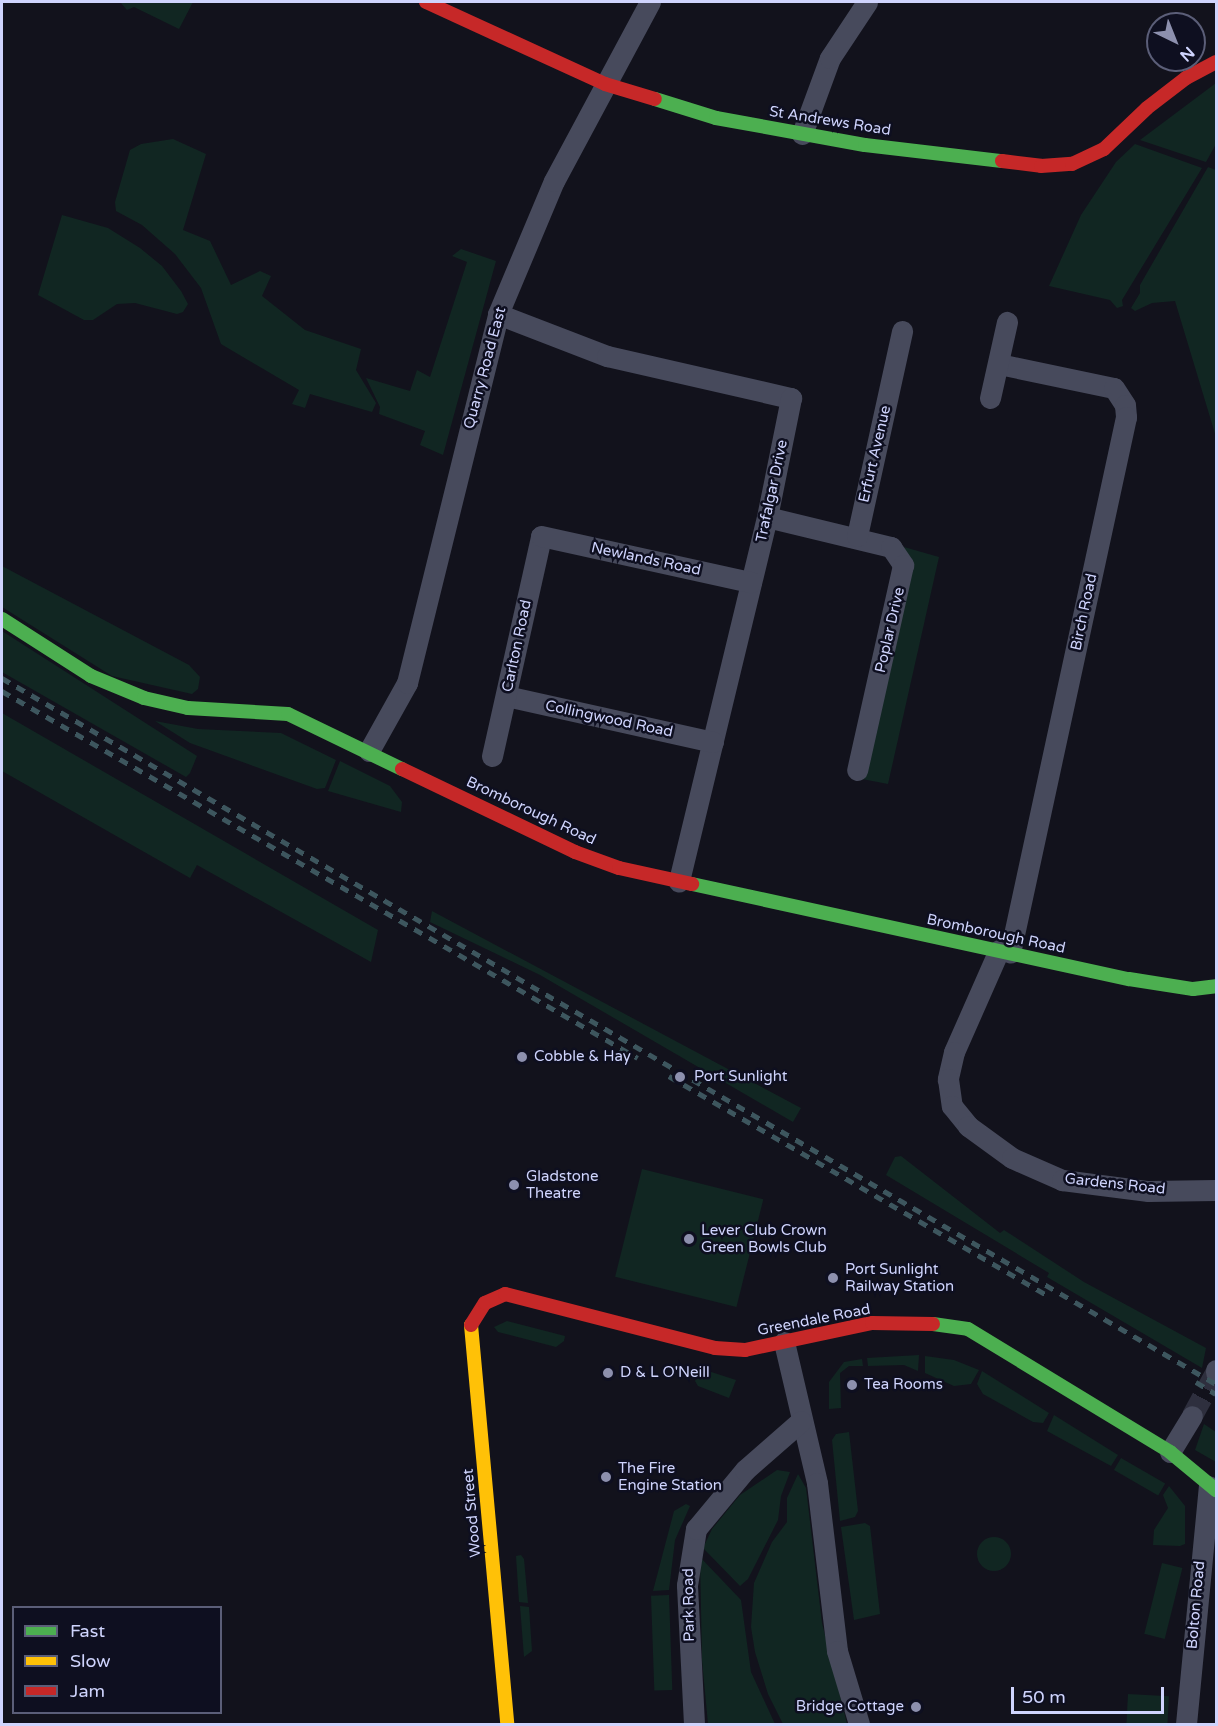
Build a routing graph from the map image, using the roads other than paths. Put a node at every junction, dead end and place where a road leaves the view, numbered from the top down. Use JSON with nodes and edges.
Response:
{"nodes":[{"id":1,"x":426,"y":2,"type":"edge"},
{"id":2,"x":650,"y":2,"type":"edge"},
{"id":3,"x":867,"y":2,"type":"edge"},
{"id":4,"x":1216,"y":62,"type":"edge"},
{"id":5,"x":605,"y":84,"type":"junction"},
{"id":6,"x":802,"y":134,"type":"junction"},
{"id":7,"x":498,"y":314,"type":"junction"},
{"id":8,"x":1007,"y":322,"type":"dead end"},
{"id":9,"x":902,"y":331,"type":"dead end"},
{"id":10,"x":999,"y":364,"type":"junction"},
{"id":11,"x":990,"y":398,"type":"dead end"},
{"id":12,"x":767,"y":517,"type":"junction"},
{"id":13,"x":541,"y":536,"type":"joint"},
{"id":14,"x":856,"y":536,"type":"junction"},
{"id":15,"x":751,"y":582,"type":"junction"},
{"id":16,"x":2,"y":619,"type":"edge"},
{"id":17,"x":506,"y":696,"type":"junction"},
{"id":18,"x":713,"y":742,"type":"junction"},
{"id":19,"x":369,"y":751,"type":"junction"},
{"id":20,"x":492,"y":756,"type":"dead end"},
{"id":21,"x":857,"y":770,"type":"dead end"},
{"id":22,"x":679,"y":882,"type":"junction"},
{"id":23,"x":1004,"y":952,"type":"junction"},
{"id":24,"x":1216,"y":986,"type":"edge"},
{"id":25,"x":1216,"y":1190,"type":"edge"},
{"id":26,"x":485,"y":1303,"type":"joint"},
{"id":27,"x":784,"y":1342,"type":"junction"},
{"id":28,"x":1192,"y":1416,"type":"tunnel mouth"},
{"id":29,"x":801,"y":1421,"type":"junction"},
{"id":30,"x":1170,"y":1452,"type":"junction"},
{"id":31,"x":1213,"y":1488,"type":"edge"},
{"id":32,"x":507,"y":1725,"type":"edge"},
{"id":33,"x":694,"y":1725,"type":"edge"},
{"id":34,"x":859,"y":1725,"type":"edge"},
{"id":35,"x":1186,"y":1725,"type":"edge"}],
"edges":[{"from":1,"to":5,"type":"street","name":"St Andrews Road"},
{"from":2,"to":5,"type":"street","name":"Quarry Road East"},
{"from":3,"to":6,"type":"street"},
{"from":4,"to":6,"type":"street","name":"St Andrews Road"},
{"from":5,"to":6,"type":"street","name":"St Andrews Road"},
{"from":5,"to":7,"type":"street","name":"Quarry Road East"},
{"from":7,"to":12,"type":"street","name":"Trafalgar Drive"},
{"from":7,"to":19,"type":"street","name":"Quarry Road East"},
{"from":8,"to":10,"type":"street"},
{"from":9,"to":14,"type":"street","name":"Erfurt Avenue"},
{"from":10,"to":11,"type":"street"},
{"from":10,"to":23,"type":"street","name":"Birch Road"},
{"from":12,"to":14,"type":"street","name":"Poplar Drive"},
{"from":12,"to":15,"type":"street","name":"Trafalgar Drive"},
{"from":13,"to":15,"type":"street","name":"Newlands Road"},
{"from":13,"to":17,"type":"street","name":"Carlton Road"},
{"from":14,"to":21,"type":"street","name":"Poplar Drive"},
{"from":15,"to":18,"type":"street","name":"Trafalgar Drive"},
{"from":16,"to":19,"type":"street","name":"Bromborough Road"},
{"from":17,"to":18,"type":"street","name":"Collingwood Road"},
{"from":17,"to":20,"type":"street","name":"Carlton Road"},
{"from":18,"to":22,"type":"street","name":"Trafalgar Drive"},
{"from":19,"to":22,"type":"street","name":"Bromborough Road"},
{"from":22,"to":23,"type":"street","name":"Bromborough Road"},
{"from":23,"to":24,"type":"street","name":"Bromborough Road"},
{"from":23,"to":25,"type":"street","name":"Gardens Road"},
{"from":26,"to":27,"type":"street","name":"Greendale Road"},
{"from":26,"to":32,"type":"street","name":"Wood Street"},
{"from":27,"to":29,"type":"street"},
{"from":27,"to":30,"type":"street","name":"Greendale Road"},
{"from":28,"to":30,"type":"street"},
{"from":29,"to":33,"type":"street","name":"Park Road"},
{"from":29,"to":34,"type":"street"},
{"from":30,"to":31,"type":"street","name":"Greendale Road"},
{"from":31,"to":35,"type":"street","name":"Bolton Road"}]}
